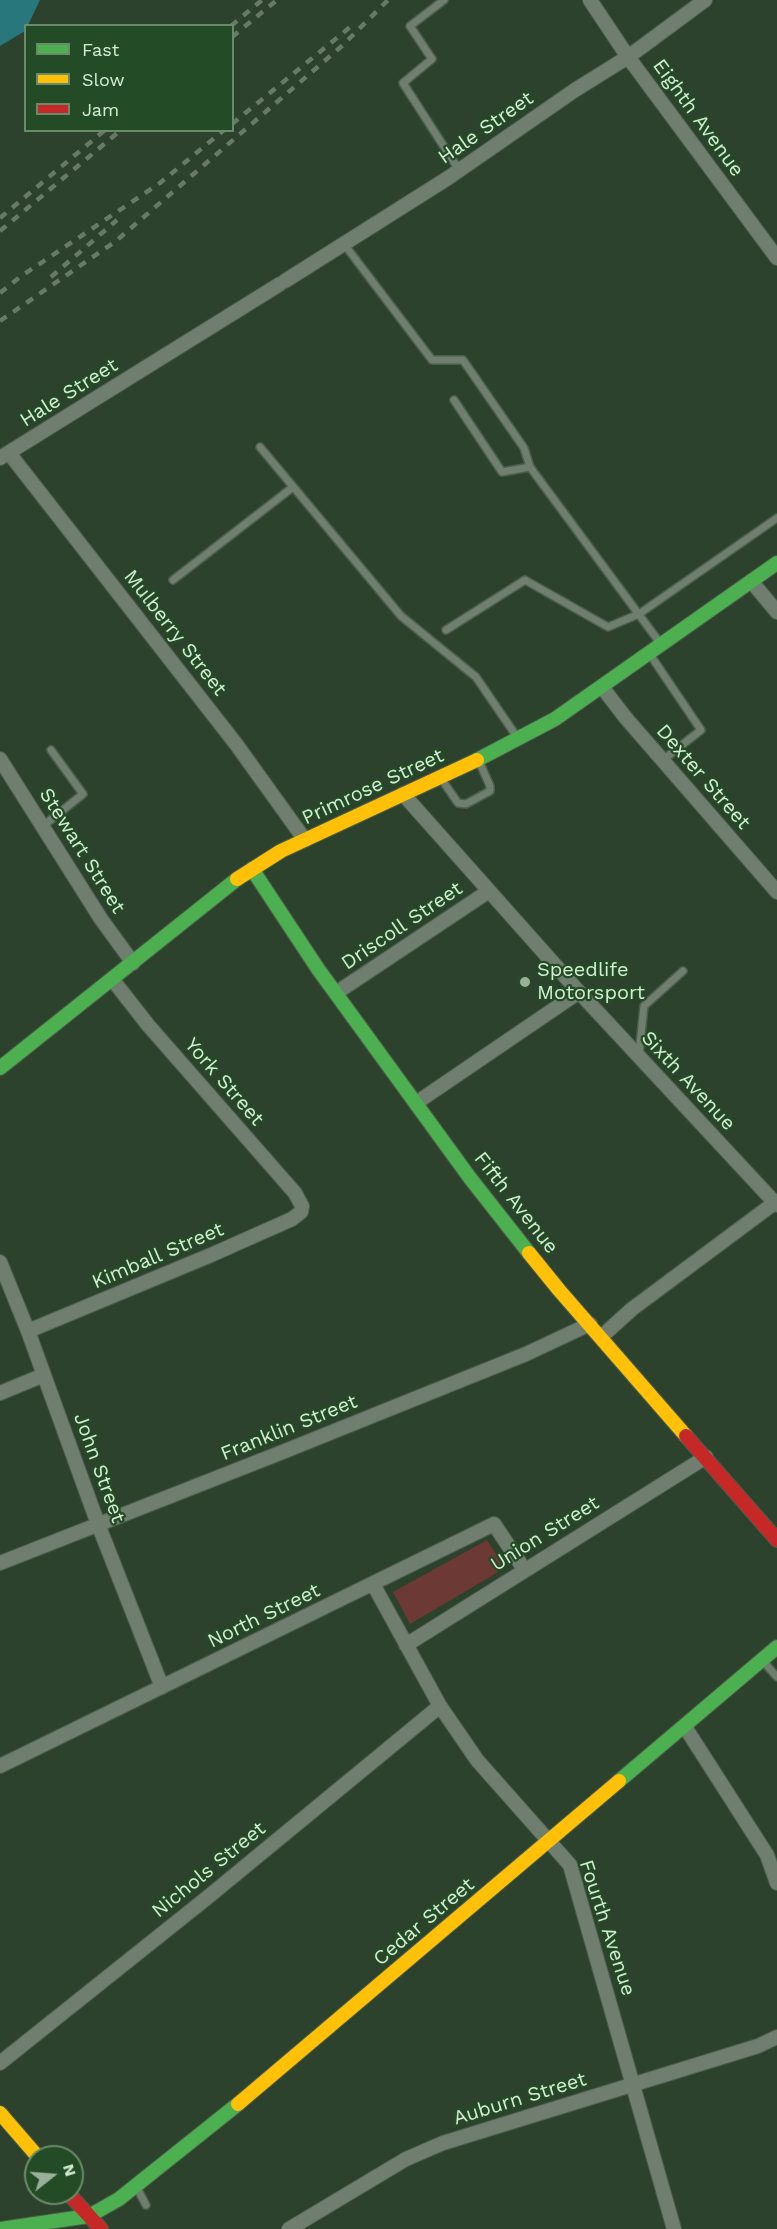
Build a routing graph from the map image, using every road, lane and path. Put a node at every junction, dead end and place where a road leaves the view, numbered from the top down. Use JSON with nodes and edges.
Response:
{"nodes":[{"id":1,"x":444,"y":0,"type":"edge"},
{"id":2,"x":590,"y":0,"type":"edge"},
{"id":3,"x":705,"y":0,"type":"edge"},
{"id":4,"x":628,"y":57,"type":"junction"},
{"id":5,"x":459,"y":170,"type":"junction"},
{"id":6,"x":344,"y":244,"type":"junction"},
{"id":7,"x":777,"y":258,"type":"edge"},
{"id":8,"x":454,"y":400,"type":"dead end"},
{"id":9,"x":260,"y":447,"type":"dead end"},
{"id":10,"x":5,"y":456,"type":"edge"},
{"id":11,"x":530,"y":467,"type":"junction"},
{"id":12,"x":293,"y":488,"type":"junction"},
{"id":13,"x":777,"y":518,"type":"edge"},
{"id":14,"x":777,"y":563,"type":"edge"},
{"id":15,"x":173,"y":580,"type":"dead end"},
{"id":16,"x":751,"y":581,"type":"junction"},
{"id":17,"x":777,"y":612,"type":"edge"},
{"id":18,"x":639,"y":614,"type":"junction"},
{"id":19,"x":446,"y":630,"type":"dead end"},
{"id":20,"x":661,"y":645,"type":"junction"},
{"id":21,"x":650,"y":653,"type":"junction"},
{"id":22,"x":602,"y":687,"type":"junction"},
{"id":23,"x":518,"y":739,"type":"junction"},
{"id":24,"x":51,"y":750,"type":"dead end"},
{"id":25,"x":0,"y":759,"type":"edge"},
{"id":26,"x":478,"y":759,"type":"junction"},
{"id":27,"x":663,"y":760,"type":"junction"},
{"id":28,"x":440,"y":777,"type":"junction"},
{"id":29,"x":403,"y":794,"type":"junction"},
{"id":30,"x":43,"y":826,"type":"junction"},
{"id":31,"x":305,"y":840,"type":"junction"},
{"id":32,"x":252,"y":869,"type":"junction"},
{"id":33,"x":489,"y":891,"type":"junction"},
{"id":34,"x":777,"y":892,"type":"edge"},
{"id":35,"x":133,"y":963,"type":"junction"},
{"id":36,"x":682,"y":971,"type":"dead end"},
{"id":37,"x":112,"y":980,"type":"junction"},
{"id":38,"x":579,"y":992,"type":"junction"},
{"id":39,"x":336,"y":993,"type":"junction"},
{"id":40,"x":638,"y":1056,"type":"junction"},
{"id":41,"x":0,"y":1068,"type":"edge"},
{"id":42,"x":416,"y":1103,"type":"junction"},
{"id":43,"x":776,"y":1203,"type":"edge"},
{"id":44,"x":301,"y":1212,"type":"joint"},
{"id":45,"x":0,"y":1262,"type":"edge"},
{"id":46,"x":590,"y":1324,"type":"junction"},
{"id":47,"x":28,"y":1331,"type":"junction"},
{"id":48,"x":601,"y":1337,"type":"junction"},
{"id":49,"x":44,"y":1375,"type":"junction"},
{"id":50,"x":0,"y":1393,"type":"edge"},
{"id":51,"x":706,"y":1457,"type":"junction"},
{"id":52,"x":98,"y":1524,"type":"junction"},
{"id":53,"x":777,"y":1540,"type":"edge"},
{"id":54,"x":0,"y":1563,"type":"edge"},
{"id":55,"x":524,"y":1569,"type":"junction"},
{"id":56,"x":373,"y":1584,"type":"junction"},
{"id":57,"x":406,"y":1645,"type":"junction"},
{"id":58,"x":777,"y":1647,"type":"edge"},
{"id":59,"x":762,"y":1660,"type":"junction"},
{"id":60,"x":777,"y":1677,"type":"edge"},
{"id":61,"x":162,"y":1687,"type":"junction"},
{"id":62,"x":440,"y":1706,"type":"junction"},
{"id":63,"x":684,"y":1727,"type":"junction"},
{"id":64,"x":0,"y":1766,"type":"edge"},
{"id":65,"x":550,"y":1841,"type":"junction"},
{"id":66,"x":777,"y":1883,"type":"edge"},
{"id":67,"x":777,"y":2037,"type":"edge"},
{"id":68,"x":0,"y":2063,"type":"edge"},
{"id":69,"x":634,"y":2084,"type":"junction"},
{"id":70,"x":0,"y":2113,"type":"edge"},
{"id":71,"x":28,"y":2145,"type":"edge"},
{"id":72,"x":136,"y":2186,"type":"junction"},
{"id":73,"x":78,"y":2205,"type":"edge"},
{"id":74,"x":146,"y":2205,"type":"dead end"},
{"id":75,"x":89,"y":2217,"type":"junction"},
{"id":76,"x":0,"y":2229,"type":"edge"},
{"id":77,"x":101,"y":2229,"type":"edge"},
{"id":78,"x":289,"y":2229,"type":"edge"},
{"id":79,"x":675,"y":2229,"type":"edge"}],
"edges":[{"from":1,"to":5,"type":"lane"},
{"from":2,"to":4,"type":"street","name":"Eighth Avenue"},
{"from":3,"to":4,"type":"street","name":"Hale Street"},
{"from":4,"to":5,"type":"street","name":"Hale Street"},
{"from":4,"to":7,"type":"street","name":"Eighth Avenue"},
{"from":5,"to":6,"type":"street","name":"Hale Street"},
{"from":6,"to":10,"type":"street","name":"Hale Street"},
{"from":6,"to":11,"type":"lane"},
{"from":8,"to":11,"type":"lane"},
{"from":9,"to":12,"type":"lane"},
{"from":10,"to":31,"type":"street","name":"Mulberry Street"},
{"from":11,"to":18,"type":"lane"},
{"from":12,"to":15,"type":"lane"},
{"from":12,"to":23,"type":"lane"},
{"from":13,"to":18,"type":"lane"},
{"from":14,"to":16,"type":"street","name":"Primrose Street"},
{"from":16,"to":17,"type":"street"},
{"from":16,"to":20,"type":"street","name":"Primrose Street"},
{"from":18,"to":19,"type":"lane"},
{"from":18,"to":20,"type":"lane"},
{"from":20,"to":21,"type":"street","name":"Primrose Street"},
{"from":21,"to":22,"type":"street","name":"Primrose Street"},
{"from":21,"to":27,"type":"lane"},
{"from":22,"to":23,"type":"street","name":"Primrose Street"},
{"from":22,"to":27,"type":"street","name":"Dexter Street"},
{"from":23,"to":26,"type":"street","name":"Primrose Street"},
{"from":24,"to":30,"type":"lane"},
{"from":25,"to":30,"type":"street","name":"Stewart Street"},
{"from":26,"to":28,"type":"street","name":"Primrose Street"},
{"from":26,"to":28,"type":"lane"},
{"from":27,"to":34,"type":"street","name":"Dexter Street"},
{"from":28,"to":29,"type":"street","name":"Primrose Street"},
{"from":29,"to":31,"type":"street","name":"Primrose Street"},
{"from":29,"to":33,"type":"street","name":"Sixth Avenue"},
{"from":30,"to":35,"type":"street","name":"Stewart Street"},
{"from":31,"to":32,"type":"street","name":"Primrose Street"},
{"from":32,"to":35,"type":"street","name":"Primrose Street"},
{"from":32,"to":39,"type":"street","name":"Fifth Avenue"},
{"from":33,"to":38,"type":"street","name":"Sixth Avenue"},
{"from":33,"to":39,"type":"street","name":"Driscoll Street"},
{"from":35,"to":37,"type":"street","name":"Primrose Street"},
{"from":36,"to":40,"type":"lane"},
{"from":37,"to":41,"type":"street","name":"Primrose Street"},
{"from":37,"to":44,"type":"street","name":"York Street"},
{"from":38,"to":40,"type":"street","name":"Sixth Avenue"},
{"from":38,"to":42,"type":"street"},
{"from":39,"to":42,"type":"street","name":"Fifth Avenue"},
{"from":40,"to":43,"type":"street","name":"Sixth Avenue"},
{"from":42,"to":46,"type":"street","name":"Fifth Avenue"},
{"from":43,"to":48,"type":"street"},
{"from":44,"to":47,"type":"street","name":"Kimball Street"},
{"from":45,"to":47,"type":"street","name":"John Street"},
{"from":46,"to":48,"type":"street","name":"Fifth Avenue"},
{"from":46,"to":52,"type":"street","name":"Franklin Street"},
{"from":47,"to":49,"type":"street","name":"John Street"},
{"from":48,"to":51,"type":"street","name":"Fifth Avenue"},
{"from":49,"to":50,"type":"street"},
{"from":49,"to":52,"type":"street","name":"John Street"},
{"from":51,"to":53,"type":"street","name":"Fifth Avenue"},
{"from":51,"to":55,"type":"street","name":"Union Street"},
{"from":52,"to":54,"type":"street","name":"Franklin Street"},
{"from":52,"to":61,"type":"street","name":"John Street"},
{"from":55,"to":56,"type":"street","name":"North Street"},
{"from":55,"to":57,"type":"street","name":"Union Street"},
{"from":56,"to":57,"type":"street","name":"Fourth Avenue"},
{"from":56,"to":61,"type":"street","name":"North Street"},
{"from":57,"to":62,"type":"street","name":"Fourth Avenue"},
{"from":58,"to":59,"type":"street","name":"Cedar Street"},
{"from":59,"to":60,"type":"lane"},
{"from":59,"to":63,"type":"street","name":"Cedar Street"},
{"from":61,"to":64,"type":"street","name":"North Street"},
{"from":62,"to":65,"type":"street","name":"Fourth Avenue"},
{"from":62,"to":68,"type":"street","name":"Nichols Street"},
{"from":63,"to":65,"type":"street","name":"Cedar Street"},
{"from":63,"to":66,"type":"street"},
{"from":65,"to":69,"type":"street","name":"Fourth Avenue"},
{"from":65,"to":72,"type":"street","name":"Cedar Street"},
{"from":67,"to":69,"type":"street","name":"Auburn Street"},
{"from":69,"to":78,"type":"street","name":"Auburn Street"},
{"from":69,"to":79,"type":"street","name":"Fourth Avenue"},
{"from":70,"to":71,"type":"street"},
{"from":72,"to":74,"type":"lane"},
{"from":72,"to":75,"type":"street","name":"Cedar Street"},
{"from":73,"to":75,"type":"street"},
{"from":75,"to":76,"type":"street"},
{"from":75,"to":77,"type":"street"}]}
